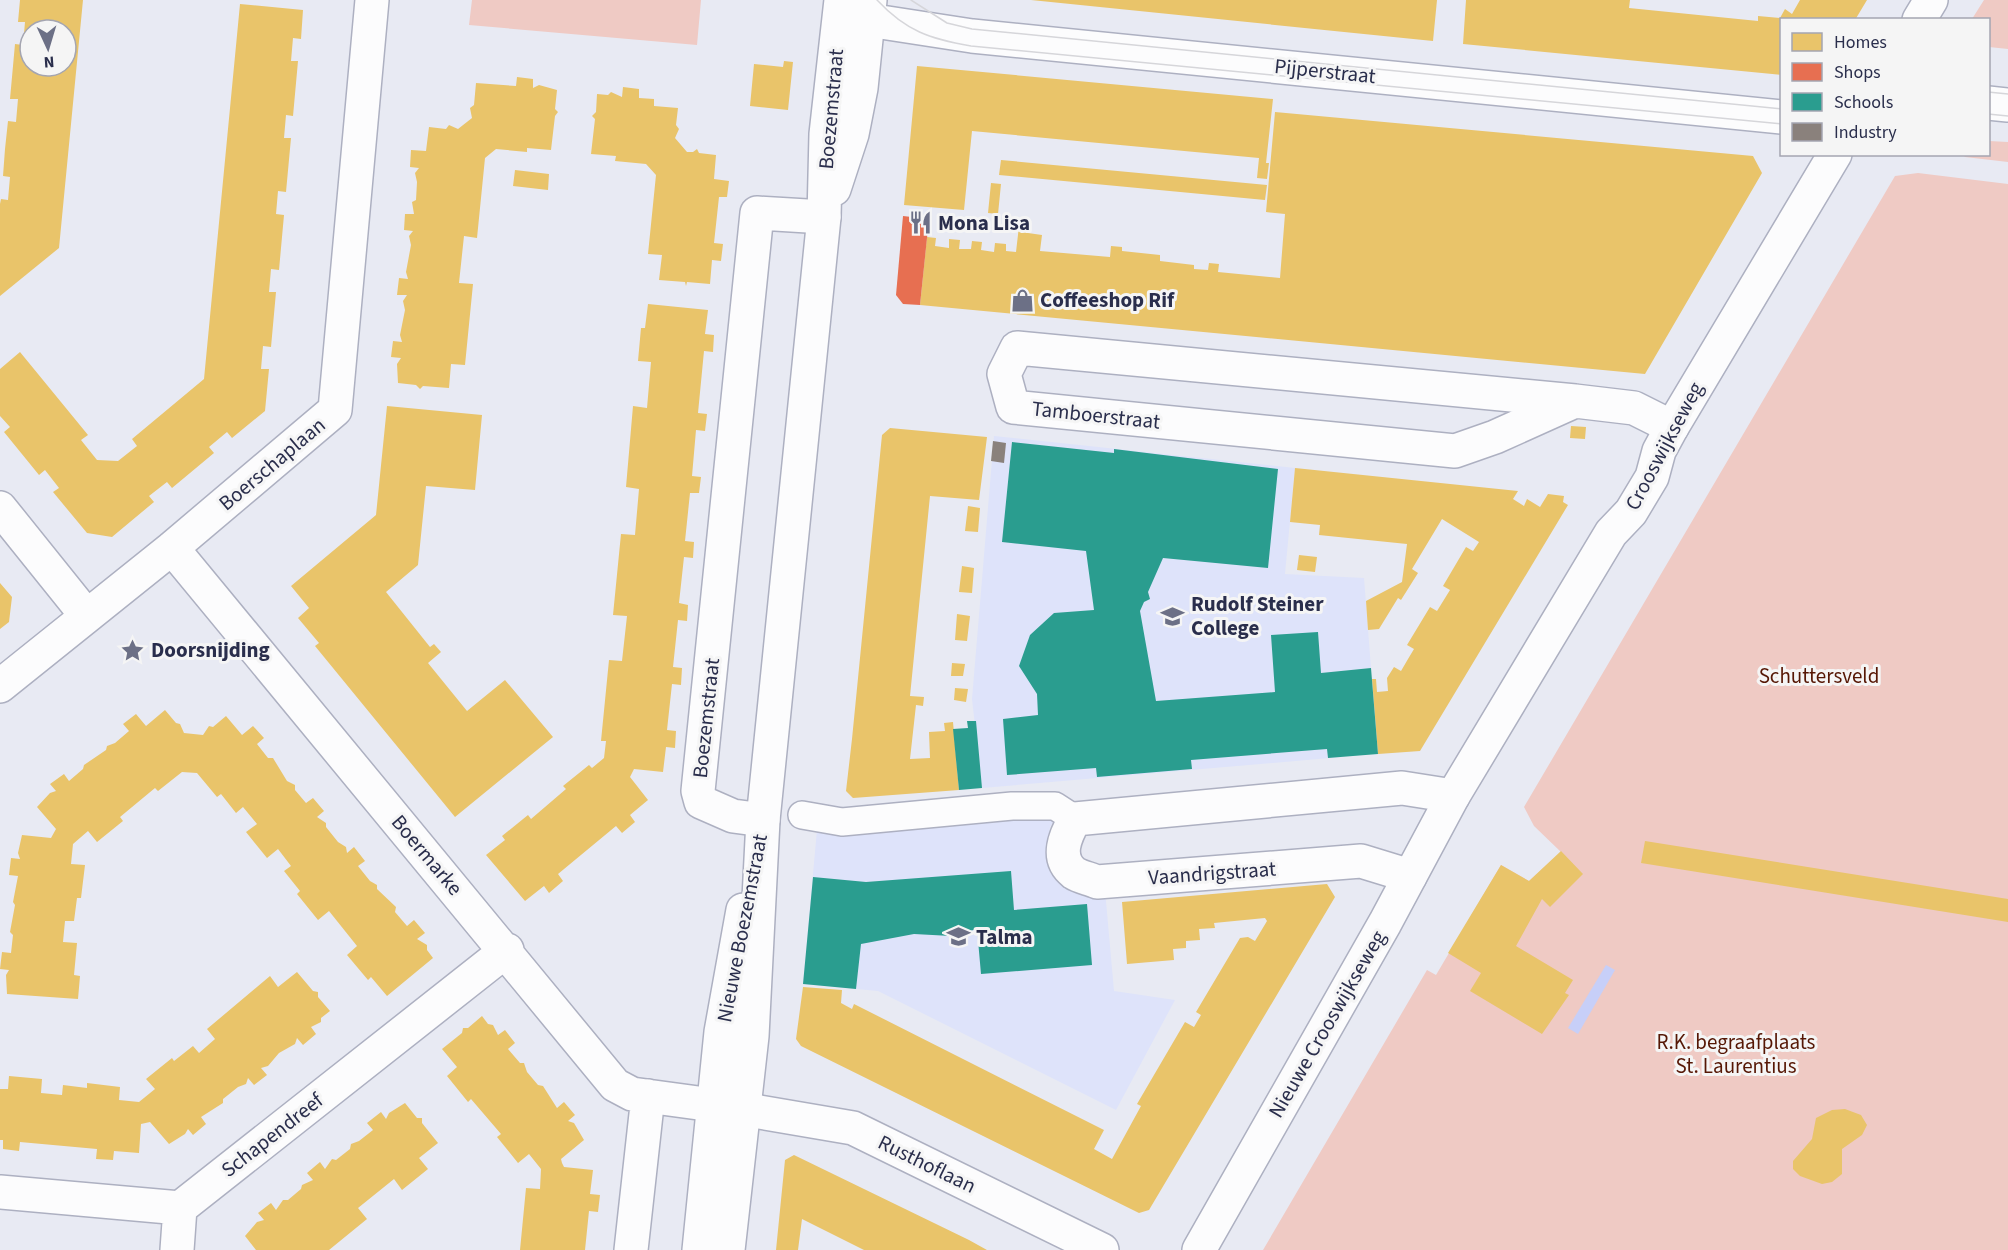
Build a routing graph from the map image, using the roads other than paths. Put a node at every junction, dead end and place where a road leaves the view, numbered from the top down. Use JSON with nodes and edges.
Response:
{"nodes":[{"id":1,"x":372,"y":0,"type":"edge"},
{"id":2,"x":1931,"y":0,"type":"edge"},
{"id":3,"x":855,"y":9,"type":"edge"},
{"id":4,"x":1920,"y":18,"type":"edge"},
{"id":5,"x":1990,"y":104,"type":"edge"},
{"id":6,"x":2008,"y":105,"type":"edge"},
{"id":7,"x":1780,"y":117,"type":"edge"},
{"id":8,"x":1834,"y":156,"type":"edge"},
{"id":9,"x":824,"y":217,"type":"junction"},
{"id":10,"x":1575,"y":401,"type":"junction"},
{"id":11,"x":1672,"y":427,"type":"junction"},
{"id":12,"x":0,"y":508,"type":"edge"},
{"id":13,"x":172,"y":548,"type":"junction"},
{"id":14,"x":86,"y":615,"type":"junction"},
{"id":15,"x":0,"y":686,"type":"edge"},
{"id":16,"x":1453,"y":796,"type":"junction"},
{"id":17,"x":802,"y":815,"type":"dead end"},
{"id":18,"x":1075,"y":819,"type":"junction"},
{"id":19,"x":763,"y":820,"type":"junction"},
{"id":20,"x":1410,"y":876,"type":"junction"},
{"id":21,"x":507,"y":950,"type":"junction"},
{"id":22,"x":648,"y":1096,"type":"junction"},
{"id":23,"x":727,"y":1107,"type":"junction"},
{"id":24,"x":0,"y":1192,"type":"edge"},
{"id":25,"x":180,"y":1208,"type":"junction"},
{"id":26,"x":177,"y":1250,"type":"edge"},
{"id":27,"x":632,"y":1250,"type":"edge"},
{"id":28,"x":699,"y":1250,"type":"edge"},
{"id":29,"x":728,"y":1250,"type":"edge"},
{"id":30,"x":1102,"y":1250,"type":"edge"},
{"id":31,"x":1199,"y":1250,"type":"edge"}],
"edges":[{"from":1,"to":13,"type":"street","name":"Boerschaplaan"},
{"from":2,"to":4,"type":"street"},
{"from":3,"to":7,"type":"street","name":"Pijperstraat"},
{"from":3,"to":9,"type":"street","name":"Boezemstraat"},
{"from":5,"to":6,"type":"street"},
{"from":8,"to":11,"type":"street","name":"Crooswijkseweg"},
{"from":9,"to":19,"type":"street","name":"Boezemstraat"},
{"from":9,"to":19,"type":"street","name":"Boezemstraat"},
{"from":10,"to":10,"type":"street","name":"Tamboerstraat"},
{"from":10,"to":11,"type":"street","name":"Tamboerstraat"},
{"from":11,"to":16,"type":"street","name":"Crooswijkseweg"},
{"from":12,"to":14,"type":"street"},
{"from":13,"to":14,"type":"street","name":"Boerschaplaan"},
{"from":13,"to":21,"type":"street","name":"Boermarke"},
{"from":14,"to":15,"type":"street","name":"Boerschaplaan"},
{"from":16,"to":18,"type":"street"},
{"from":16,"to":20,"type":"street","name":"Nieuwe Crooswijkseweg"},
{"from":17,"to":18,"type":"street"},
{"from":18,"to":20,"type":"street","name":"Vaandrigstraat"},
{"from":19,"to":23,"type":"street","name":"Nieuwe Boezemstraat"},
{"from":20,"to":31,"type":"street","name":"Nieuwe Crooswijkseweg"},
{"from":21,"to":22,"type":"street","name":"Boermarke"},
{"from":21,"to":25,"type":"street","name":"Schapendreef"},
{"from":22,"to":23,"type":"street","name":"Boermarke"},
{"from":22,"to":27,"type":"street"},
{"from":23,"to":28,"type":"street","name":"Nieuwe Boezemstraat"},
{"from":23,"to":29,"type":"street","name":"Nieuwe Boezemstraat"},
{"from":23,"to":30,"type":"street","name":"Rusthoflaan"},
{"from":24,"to":25,"type":"street"},
{"from":25,"to":26,"type":"street"}]}
